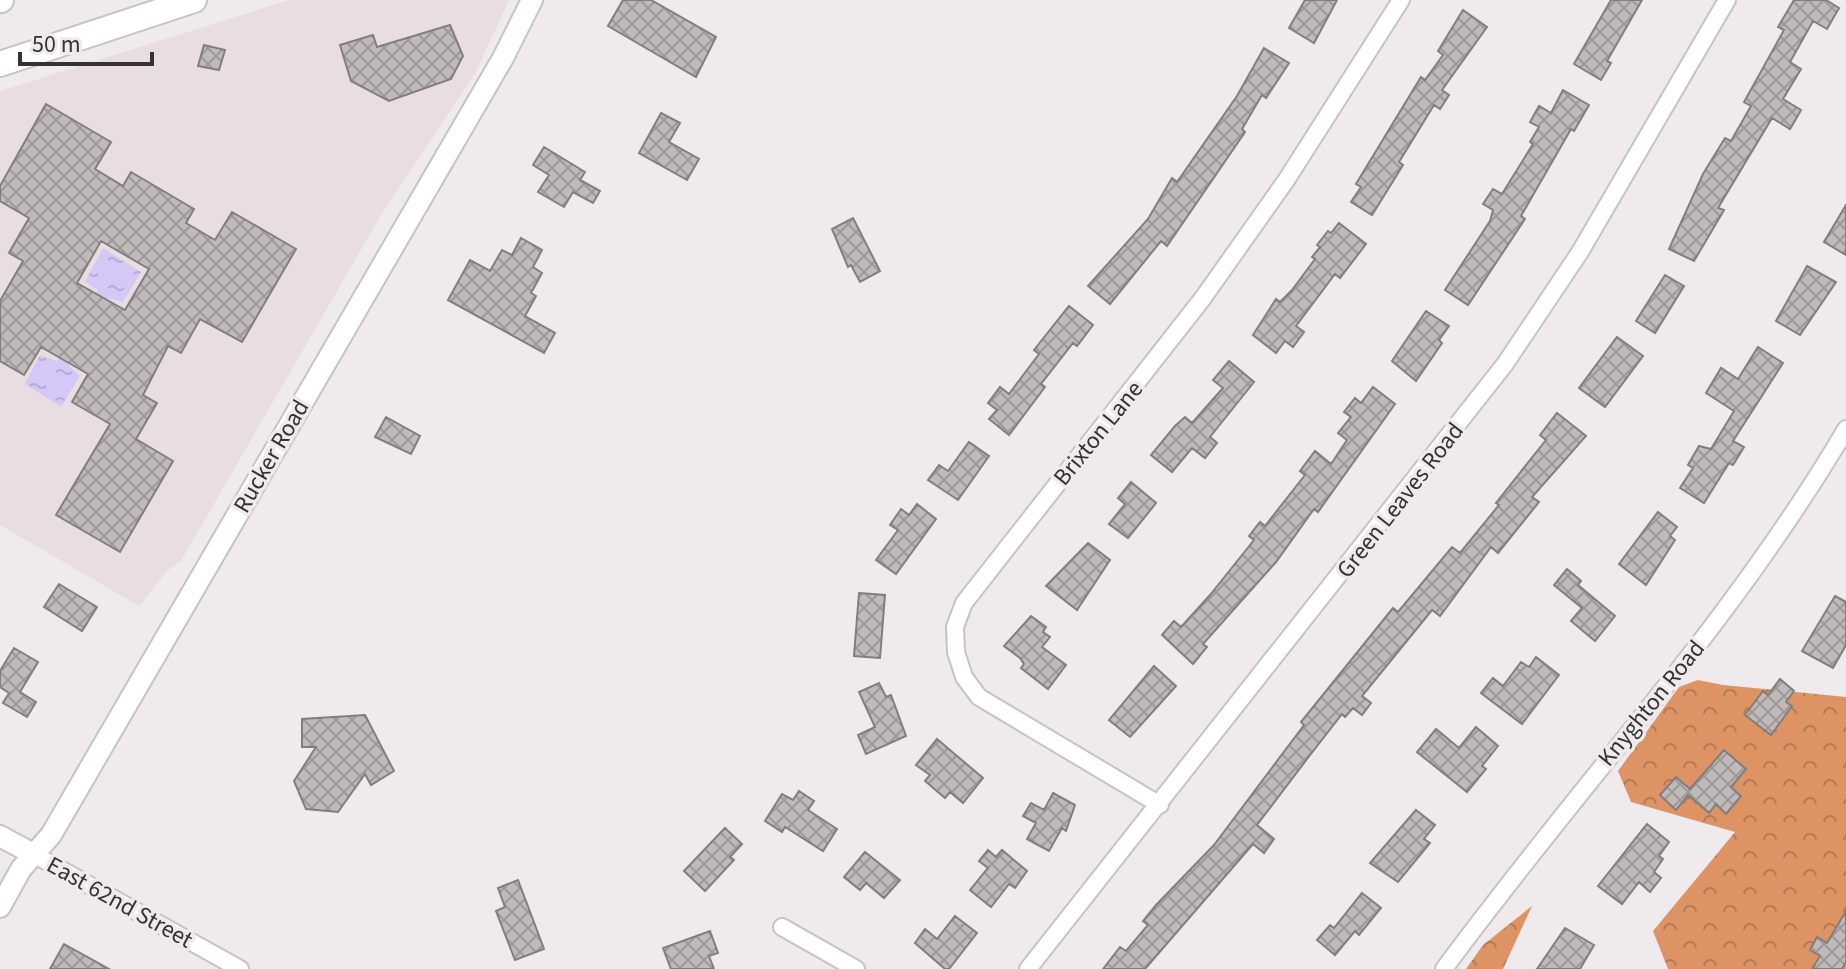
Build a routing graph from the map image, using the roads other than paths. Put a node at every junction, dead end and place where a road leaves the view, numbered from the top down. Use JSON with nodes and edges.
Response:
{"nodes":[{"id":1,"x":194,"y":0,"type":"edge"},
{"id":2,"x":532,"y":0,"type":"edge"},
{"id":3,"x":1401,"y":0,"type":"edge"},
{"id":4,"x":1727,"y":0,"type":"edge"},
{"id":5,"x":0,"y":64,"type":"edge"},
{"id":6,"x":1846,"y":429,"type":"edge"},
{"id":7,"x":1160,"y":805,"type":"junction"},
{"id":8,"x":0,"y":836,"type":"edge"},
{"id":9,"x":35,"y":855,"type":"junction"},
{"id":10,"x":0,"y":907,"type":"edge"},
{"id":11,"x":782,"y":927,"type":"dead end"},
{"id":12,"x":240,"y":969,"type":"edge"},
{"id":13,"x":856,"y":969,"type":"edge"},
{"id":14,"x":1028,"y":969,"type":"edge"},
{"id":15,"x":1444,"y":969,"type":"edge"}],
"edges":[{"from":1,"to":5,"type":"main road"},
{"from":2,"to":9,"type":"street","name":"Rucker Road"},
{"from":3,"to":7,"type":"street","name":"Brixton Lane"},
{"from":4,"to":7,"type":"street","name":"Green Leaves Road"},
{"from":6,"to":15,"type":"street","name":"Knyghton Road"},
{"from":7,"to":14,"type":"street","name":"Green Leaves Road"},
{"from":8,"to":9,"type":"street","name":"East 62nd Street"},
{"from":9,"to":10,"type":"street","name":"Rucker Road"},
{"from":9,"to":12,"type":"street","name":"East 62nd Street"},
{"from":11,"to":13,"type":"street"}]}
